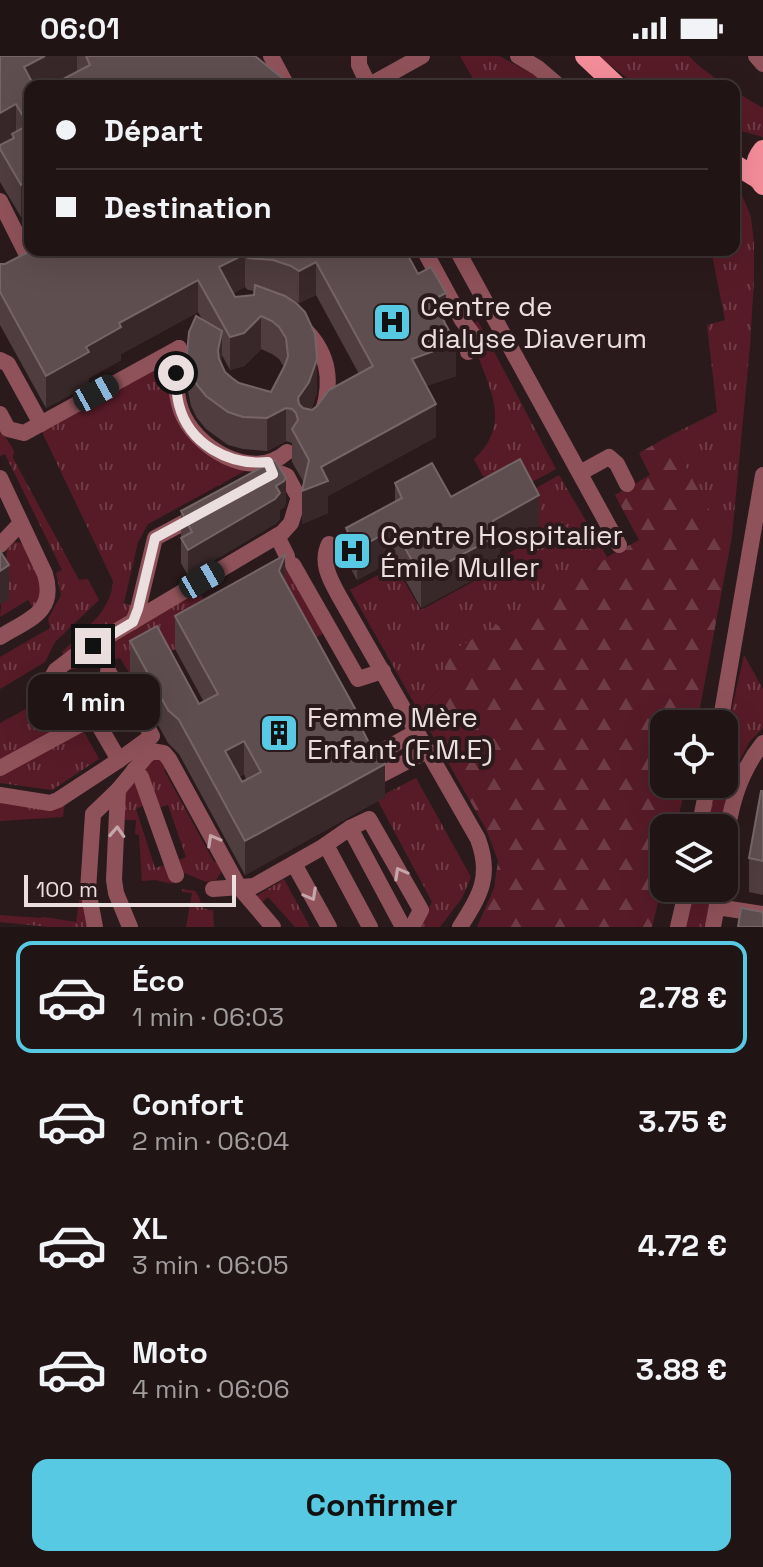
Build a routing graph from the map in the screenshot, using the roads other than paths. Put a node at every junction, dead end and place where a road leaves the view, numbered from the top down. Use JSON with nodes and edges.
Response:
{"nodes":[{"id":1,"x":256,"y":56,"type":"edge"},
{"id":2,"x":271,"y":56,"type":"edge"},
{"id":3,"x":359,"y":56,"type":"edge"},
{"id":4,"x":391,"y":56,"type":"edge"},
{"id":5,"x":518,"y":56,"type":"edge"},
{"id":6,"x":585,"y":56,"type":"edge"},
{"id":7,"x":756,"y":56,"type":"edge"},
{"id":8,"x":417,"y":59,"type":"edge"},
{"id":9,"x":763,"y":64,"type":"edge"},
{"id":10,"x":269,"y":80,"type":"edge"},
{"id":11,"x":284,"y":80,"type":"edge"},
{"id":12,"x":366,"y":80,"type":"edge"},
{"id":13,"x":380,"y":80,"type":"edge"},
{"id":14,"x":552,"y":80,"type":"edge"},
{"id":15,"x":611,"y":80,"type":"edge"},
{"id":16,"x":740,"y":152,"type":"edge"},
{"id":17,"x":762,"y":152,"type":"edge"},
{"id":18,"x":740,"y":168,"type":"edge"},
{"id":19,"x":760,"y":182,"type":"edge"},
{"id":20,"x":0,"y":201,"type":"edge"},
{"id":21,"x":24,"y":249,"type":"edge"},
{"id":22,"x":28,"y":256,"type":"edge"},
{"id":23,"x":427,"y":256,"type":"edge"},
{"id":24,"x":460,"y":256,"type":"edge"},
{"id":25,"x":0,"y":287,"type":"edge"},
{"id":26,"x":287,"y":317,"type":"edge"},
{"id":27,"x":468,"y":352,"type":"dead end"},
{"id":28,"x":0,"y":360,"type":"edge"},
{"id":29,"x":0,"y":414,"type":"edge"},
{"id":30,"x":41,"y":424,"type":"junction"},
{"id":31,"x":318,"y":424,"type":"edge"},
{"id":32,"x":287,"y":452,"type":"dead end"},
{"id":33,"x":270,"y":468,"type":"junction"},
{"id":34,"x":580,"y":473,"type":"junction"},
{"id":35,"x":763,"y":475,"type":"edge"},
{"id":36,"x":0,"y":478,"type":"edge"},
{"id":37,"x":627,"y":484,"type":"dead end"},
{"id":38,"x":247,"y":488,"type":"edge"},
{"id":39,"x":208,"y":510,"type":"edge"},
{"id":40,"x":21,"y":523,"type":"junction"},
{"id":41,"x":277,"y":536,"type":"junction"},
{"id":42,"x":329,"y":544,"type":"dead end"},
{"id":43,"x":619,"y":545,"type":"dead end"},
{"id":44,"x":1,"y":551,"type":"edge"},
{"id":45,"x":133,"y":622,"type":"junction"},
{"id":46,"x":0,"y":637,"type":"edge"},
{"id":47,"x":108,"y":671,"type":"dead end"},
{"id":48,"x":383,"y":671,"type":"junction"},
{"id":49,"x":51,"y":679,"type":"dead end"},
{"id":50,"x":122,"y":696,"type":"dead end"},
{"id":51,"x":723,"y":710,"type":"edge"},
{"id":52,"x":94,"y":717,"type":"junction"},
{"id":53,"x":416,"y":732,"type":"junction"},
{"id":54,"x":761,"y":748,"type":"edge"},
{"id":55,"x":427,"y":751,"type":"junction"},
{"id":56,"x":119,"y":760,"type":"junction"},
{"id":57,"x":0,"y":768,"type":"edge"},
{"id":58,"x":134,"y":770,"type":"junction"},
{"id":59,"x":118,"y":790,"type":"junction"},
{"id":60,"x":0,"y":795,"type":"edge"},
{"id":61,"x":731,"y":814,"type":"edge"},
{"id":62,"x":350,"y":828,"type":"junction"},
{"id":63,"x":326,"y":845,"type":"junction"},
{"id":64,"x":294,"y":864,"type":"junction"},
{"id":65,"x":176,"y":875,"type":"dead end"},
{"id":66,"x":239,"y":887,"type":"junction"},
{"id":67,"x":213,"y":889,"type":"dead end"},
{"id":68,"x":684,"y":902,"type":"edge"},
{"id":69,"x":718,"y":902,"type":"edge"},
{"id":70,"x":717,"y":907,"type":"junction"},
{"id":71,"x":763,"y":914,"type":"edge"},
{"id":72,"x":95,"y":927,"type":"edge"},
{"id":73,"x":130,"y":927,"type":"edge"},
{"id":74,"x":273,"y":927,"type":"edge"},
{"id":75,"x":329,"y":927,"type":"edge"},
{"id":76,"x":370,"y":927,"type":"edge"},
{"id":77,"x":403,"y":927,"type":"edge"},
{"id":78,"x":412,"y":927,"type":"edge"},
{"id":79,"x":460,"y":927,"type":"edge"},
{"id":80,"x":678,"y":927,"type":"edge"},
{"id":81,"x":713,"y":927,"type":"edge"}],
"edges":[{"from":1,"to":10,"type":"street"},
{"from":2,"to":11,"type":"street"},
{"from":3,"to":12,"type":"street"},
{"from":4,"to":8,"type":"street"},
{"from":5,"to":14,"type":"street"},
{"from":6,"to":15,"type":"main road"},
{"from":7,"to":9,"type":"street"},
{"from":8,"to":13,"type":"street"},
{"from":16,"to":17,"type":"main road"},
{"from":17,"to":19,"type":"main road"},
{"from":18,"to":19,"type":"main road"},
{"from":20,"to":21,"type":"street"},
{"from":22,"to":25,"type":"street"},
{"from":23,"to":27,"type":"street"},
{"from":24,"to":34,"type":"street"},
{"from":26,"to":31,"type":"street"},
{"from":28,"to":30,"type":"street"},
{"from":29,"to":30,"type":"street"},
{"from":30,"to":33,"type":"street"},
{"from":32,"to":33,"type":"street"},
{"from":33,"to":38,"type":"street"},
{"from":33,"to":41,"type":"street"},
{"from":34,"to":37,"type":"street"},
{"from":34,"to":43,"type":"street"},
{"from":35,"to":51,"type":"street"},
{"from":36,"to":40,"type":"street"},
{"from":39,"to":45,"type":"street"},
{"from":40,"to":44,"type":"street"},
{"from":40,"to":46,"type":"street"},
{"from":41,"to":45,"type":"street"},
{"from":41,"to":48,"type":"street"},
{"from":42,"to":48,"type":"street"},
{"from":45,"to":49,"type":"street"},
{"from":47,"to":50,"type":"street"},
{"from":48,"to":53,"type":"street"},
{"from":52,"to":56,"type":"street"},
{"from":52,"to":56,"type":"street","bridge":true},
{"from":52,"to":57,"type":"street"},
{"from":53,"to":55,"type":"street"},
{"from":53,"to":55,"type":"street"},
{"from":54,"to":61,"type":"street"},
{"from":55,"to":79,"type":"street"},
{"from":56,"to":60,"type":"street"},
{"from":58,"to":59,"type":"street"},
{"from":58,"to":65,"type":"street"},
{"from":66,"to":58,"type":"street","one_way":true},
{"from":59,"to":72,"type":"street"},
{"from":73,"to":59,"type":"street","one_way":true},
{"from":62,"to":63,"type":"street"},
{"from":62,"to":77,"type":"street"},
{"from":78,"to":62,"type":"street","one_way":true},
{"from":63,"to":64,"type":"street"},
{"from":63,"to":76,"type":"street"},
{"from":64,"to":66,"type":"street"},
{"from":64,"to":75,"type":"street","one_way":true},
{"from":66,"to":67,"type":"street"},
{"from":66,"to":74,"type":"street"},
{"from":68,"to":80,"type":"street"},
{"from":69,"to":70,"type":"street"},
{"from":70,"to":71,"type":"street"},
{"from":70,"to":81,"type":"street"}]}
